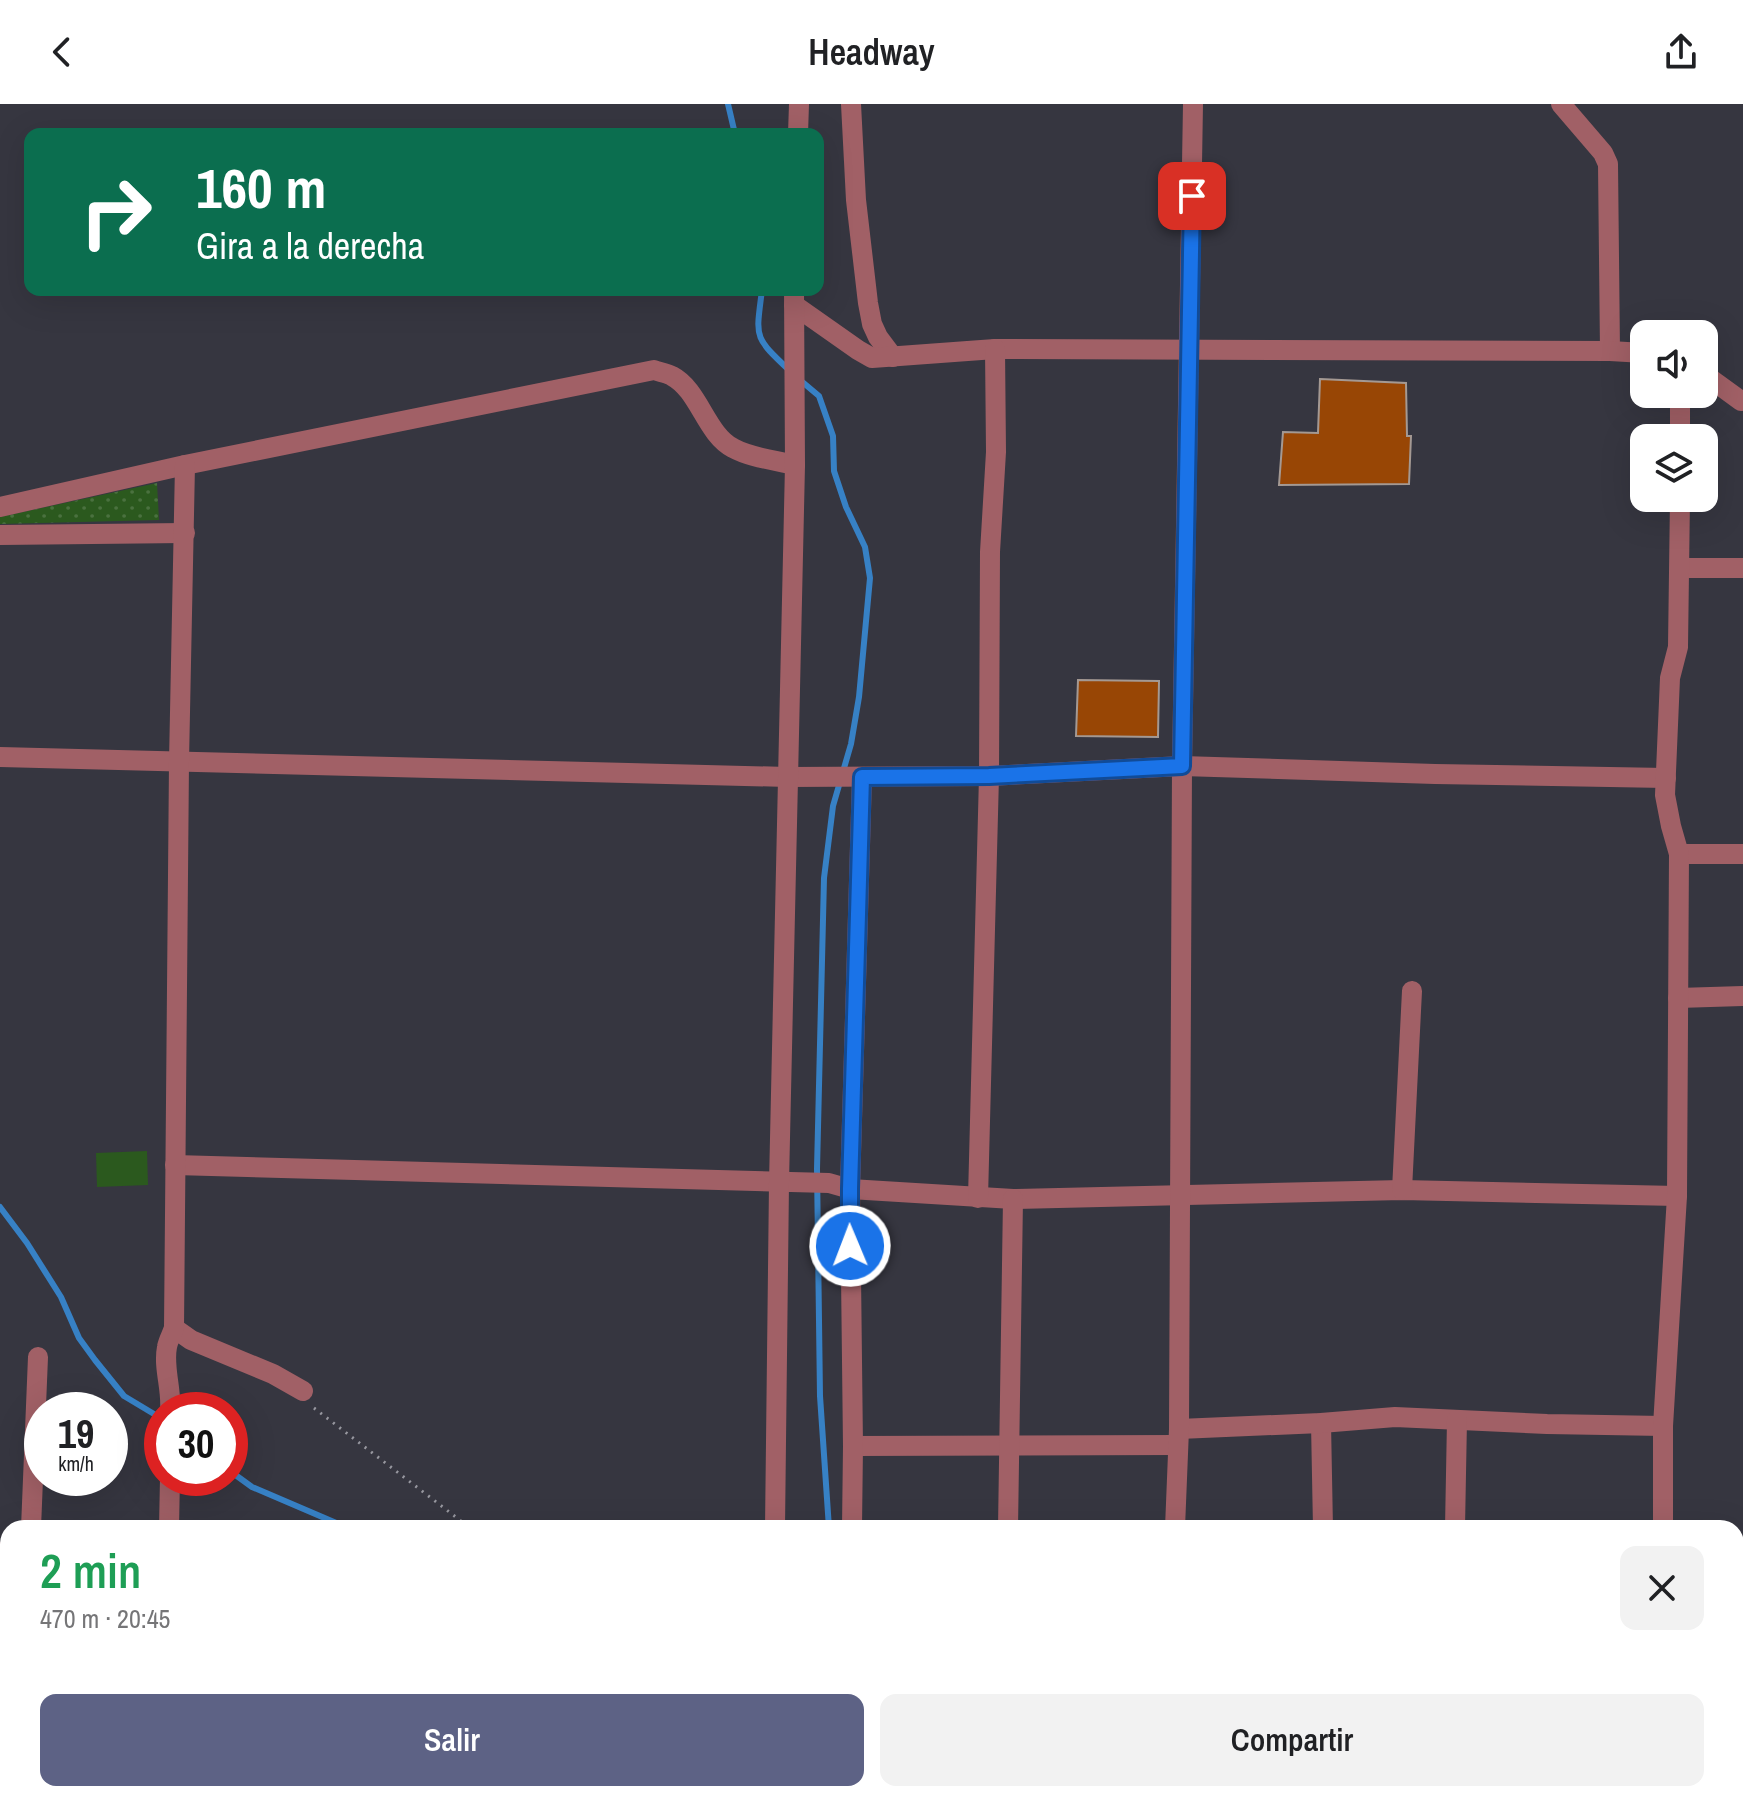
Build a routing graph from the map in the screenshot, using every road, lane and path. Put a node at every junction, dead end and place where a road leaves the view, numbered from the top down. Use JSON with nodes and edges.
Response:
{"nodes":[{"id":1,"x":799,"y":104,"type":"edge"},
{"id":2,"x":851,"y":104,"type":"edge"},
{"id":3,"x":1193,"y":104,"type":"edge"},
{"id":4,"x":1561,"y":104,"type":"edge"},
{"id":5,"x":798,"y":128,"type":"edge"},
{"id":6,"x":794,"y":298,"type":"edge"},
{"id":7,"x":995,"y":349,"type":"junction"},
{"id":8,"x":1188,"y":349,"type":"junction"},
{"id":9,"x":1610,"y":351,"type":"junction"},
{"id":10,"x":1630,"y":352,"type":"edge"},
{"id":11,"x":893,"y":357,"type":"junction"},
{"id":12,"x":1718,"y":384,"type":"edge"},
{"id":13,"x":1741,"y":401,"type":"edge"},
{"id":14,"x":185,"y":465,"type":"junction"},
{"id":15,"x":795,"y":465,"type":"junction"},
{"id":16,"x":0,"y":507,"type":"edge"},
{"id":17,"x":1680,"y":512,"type":"edge"},
{"id":18,"x":185,"y":533,"type":"junction"},
{"id":19,"x":0,"y":535,"type":"edge"},
{"id":20,"x":1680,"y":568,"type":"junction"},
{"id":21,"x":1743,"y":568,"type":"edge"},
{"id":22,"x":0,"y":757,"type":"edge"},
{"id":23,"x":179,"y":762,"type":"junction"},
{"id":24,"x":1182,"y":766,"type":"junction"},
{"id":25,"x":989,"y":776,"type":"junction"},
{"id":26,"x":787,"y":777,"type":"junction"},
{"id":27,"x":862,"y":777,"type":"junction"},
{"id":28,"x":1666,"y":778,"type":"junction"},
{"id":29,"x":1679,"y":854,"type":"junction"},
{"id":30,"x":1743,"y":854,"type":"edge"},
{"id":31,"x":1412,"y":991,"type":"dead end"},
{"id":32,"x":1743,"y":996,"type":"edge"},
{"id":33,"x":1678,"y":998,"type":"junction"},
{"id":34,"x":175,"y":1165,"type":"junction"},
{"id":35,"x":779,"y":1183,"type":"junction"},
{"id":36,"x":850,"y":1189,"type":"junction"},
{"id":37,"x":1402,"y":1190,"type":"junction"},
{"id":38,"x":1180,"y":1196,"type":"junction"},
{"id":39,"x":1677,"y":1196,"type":"junction"},
{"id":40,"x":978,"y":1198,"type":"junction"},
{"id":41,"x":1013,"y":1199,"type":"junction"},
{"id":42,"x":174,"y":1328,"type":"junction"},
{"id":43,"x":38,"y":1357,"type":"dead end"},
{"id":44,"x":303,"y":1391,"type":"joint"},
{"id":45,"x":170,"y":1392,"type":"edge"},
{"id":46,"x":1457,"y":1420,"type":"junction"},
{"id":47,"x":1321,"y":1423,"type":"junction"},
{"id":48,"x":1663,"y":1426,"type":"junction"},
{"id":49,"x":1178,"y":1437,"type":"junction"},
{"id":50,"x":1009,"y":1444,"type":"junction"},
{"id":51,"x":853,"y":1446,"type":"junction"},
{"id":52,"x":170,"y":1496,"type":"edge"},
{"id":53,"x":31,"y":1520,"type":"edge"},
{"id":54,"x":169,"y":1520,"type":"edge"},
{"id":55,"x":459,"y":1520,"type":"edge"},
{"id":56,"x":775,"y":1520,"type":"edge"},
{"id":57,"x":852,"y":1520,"type":"edge"},
{"id":58,"x":1008,"y":1520,"type":"edge"},
{"id":59,"x":1175,"y":1520,"type":"edge"},
{"id":60,"x":1323,"y":1520,"type":"edge"},
{"id":61,"x":1455,"y":1520,"type":"edge"},
{"id":62,"x":1663,"y":1520,"type":"edge"}],
"edges":[{"from":1,"to":5,"type":"street"},
{"from":2,"to":11,"type":"street"},
{"from":3,"to":8,"type":"street"},
{"from":4,"to":9,"type":"street"},
{"from":6,"to":11,"type":"street"},
{"from":6,"to":15,"type":"street"},
{"from":7,"to":8,"type":"street"},
{"from":7,"to":11,"type":"street"},
{"from":7,"to":25,"type":"street"},
{"from":8,"to":9,"type":"street"},
{"from":8,"to":24,"type":"street"},
{"from":9,"to":10,"type":"street"},
{"from":12,"to":13,"type":"street"},
{"from":14,"to":15,"type":"street"},
{"from":14,"to":16,"type":"street"},
{"from":14,"to":18,"type":"street"},
{"from":15,"to":26,"type":"street"},
{"from":17,"to":20,"type":"street"},
{"from":18,"to":19,"type":"street"},
{"from":18,"to":23,"type":"street"},
{"from":20,"to":21,"type":"street"},
{"from":20,"to":28,"type":"street"},
{"from":22,"to":23,"type":"street"},
{"from":23,"to":26,"type":"street"},
{"from":23,"to":34,"type":"street"},
{"from":24,"to":25,"type":"street"},
{"from":24,"to":28,"type":"street"},
{"from":24,"to":38,"type":"street"},
{"from":25,"to":27,"type":"street"},
{"from":25,"to":40,"type":"street"},
{"from":26,"to":27,"type":"street"},
{"from":26,"to":35,"type":"street"},
{"from":27,"to":36,"type":"street"},
{"from":28,"to":29,"type":"street"},
{"from":29,"to":30,"type":"street"},
{"from":29,"to":33,"type":"street"},
{"from":31,"to":37,"type":"street"},
{"from":32,"to":33,"type":"street"},
{"from":33,"to":39,"type":"street"},
{"from":34,"to":35,"type":"street"},
{"from":34,"to":42,"type":"street"},
{"from":35,"to":36,"type":"street"},
{"from":35,"to":56,"type":"street"},
{"from":36,"to":40,"type":"street"},
{"from":36,"to":51,"type":"street"},
{"from":37,"to":38,"type":"street"},
{"from":37,"to":39,"type":"street"},
{"from":38,"to":41,"type":"street"},
{"from":38,"to":49,"type":"street"},
{"from":39,"to":48,"type":"street"},
{"from":40,"to":41,"type":"street"},
{"from":41,"to":50,"type":"street"},
{"from":42,"to":44,"type":"street"},
{"from":42,"to":45,"type":"street"},
{"from":43,"to":53,"type":"street"},
{"from":44,"to":55,"type":"path"},
{"from":46,"to":47,"type":"street"},
{"from":46,"to":48,"type":"street"},
{"from":46,"to":61,"type":"street"},
{"from":47,"to":49,"type":"street"},
{"from":47,"to":60,"type":"street"},
{"from":48,"to":62,"type":"street"},
{"from":49,"to":50,"type":"street"},
{"from":49,"to":59,"type":"street"},
{"from":50,"to":51,"type":"street"},
{"from":50,"to":58,"type":"street"},
{"from":51,"to":57,"type":"street"},
{"from":52,"to":54,"type":"street"}]}
